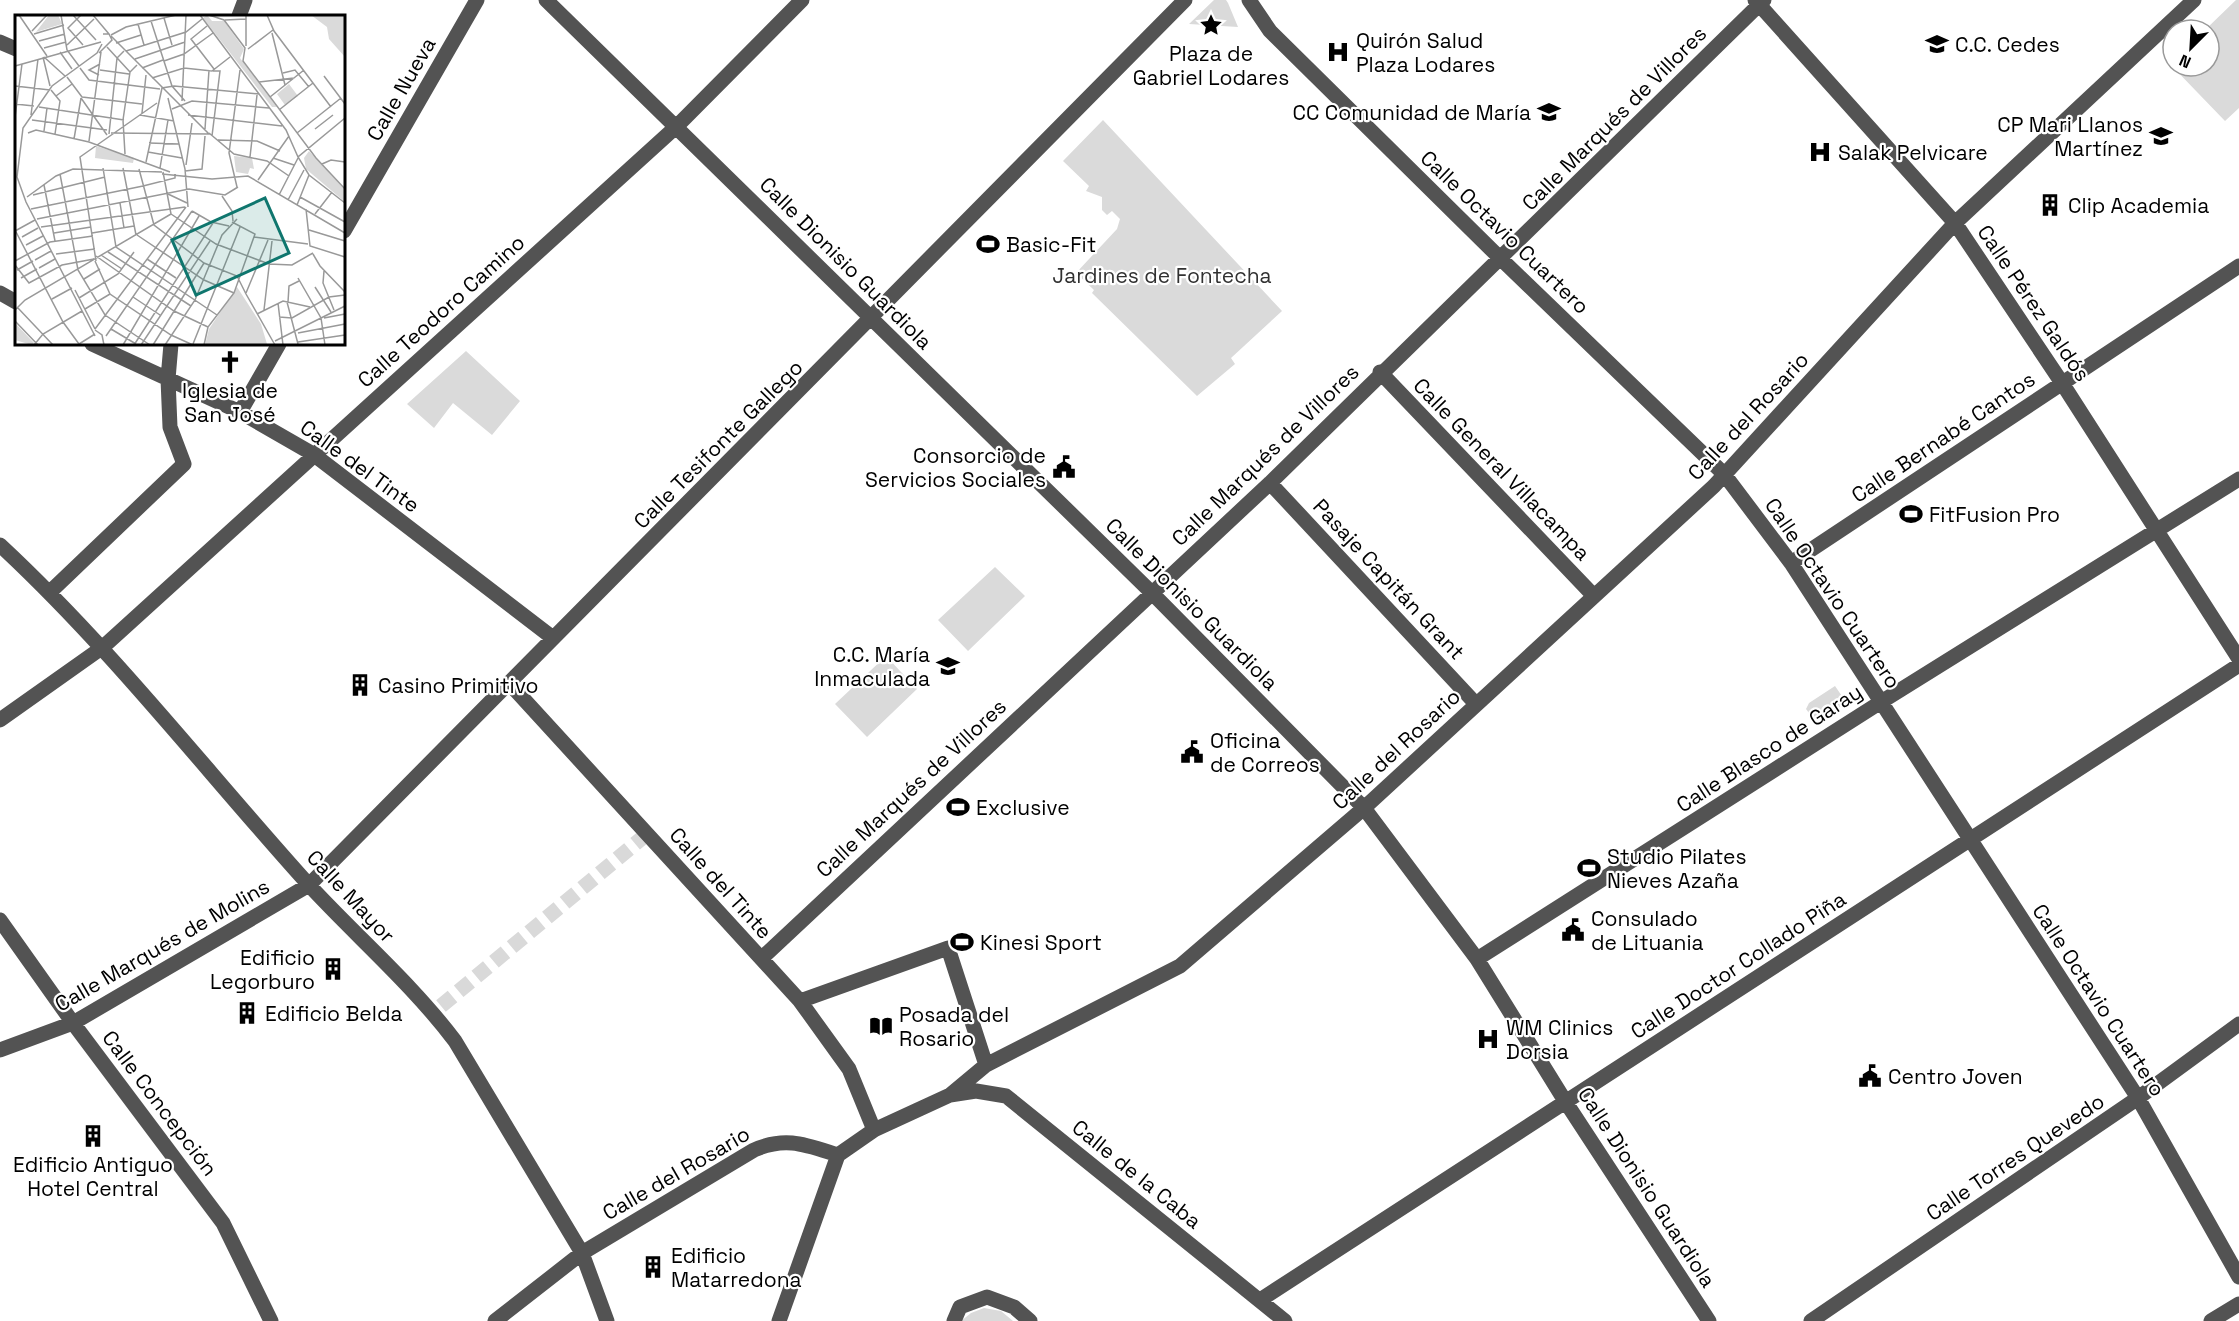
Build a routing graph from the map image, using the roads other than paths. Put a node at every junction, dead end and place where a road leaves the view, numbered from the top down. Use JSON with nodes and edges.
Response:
{"nodes":[{"id":1,"x":245,"y":0,"type":"edge"},
{"id":2,"x":477,"y":0,"type":"edge"},
{"id":3,"x":546,"y":0,"type":"edge"},
{"id":4,"x":802,"y":0,"type":"edge"},
{"id":5,"x":1185,"y":0,"type":"edge"},
{"id":6,"x":1249,"y":0,"type":"edge"},
{"id":7,"x":2194,"y":0,"type":"edge"},
{"id":8,"x":1759,"y":1,"type":"edge"},
{"id":9,"x":239,"y":15,"type":"edge"},
{"id":10,"x":0,"y":42,"type":"edge"},
{"id":11,"x":15,"y":49,"type":"edge"},
{"id":12,"x":677,"y":126,"type":"junction"},
{"id":13,"x":1955,"y":223,"type":"junction"},
{"id":14,"x":345,"y":229,"type":"edge"},
{"id":15,"x":1501,"y":259,"type":"junction"},
{"id":16,"x":2239,"y":266,"type":"edge"},
{"id":17,"x":0,"y":293,"type":"edge"},
{"id":18,"x":15,"y":301,"type":"edge"},
{"id":19,"x":872,"y":319,"type":"junction"},
{"id":20,"x":94,"y":345,"type":"edge"},
{"id":21,"x":171,"y":345,"type":"edge"},
{"id":22,"x":278,"y":345,"type":"edge"},
{"id":23,"x":1380,"y":372,"type":"junction"},
{"id":24,"x":168,"y":379,"type":"junction"},
{"id":25,"x":2062,"y":383,"type":"junction"},
{"id":26,"x":240,"y":412,"type":"junction"},
{"id":27,"x":313,"y":454,"type":"junction"},
{"id":28,"x":1724,"y":474,"type":"junction"},
{"id":29,"x":2239,"y":480,"type":"edge"},
{"id":30,"x":1270,"y":483,"type":"junction"},
{"id":31,"x":2156,"y":532,"type":"junction"},
{"id":32,"x":0,"y":545,"type":"edge"},
{"id":33,"x":1791,"y":563,"type":"junction"},
{"id":34,"x":50,"y":592,"type":"junction"},
{"id":35,"x":1152,"y":593,"type":"junction"},
{"id":36,"x":1593,"y":595,"type":"junction"},
{"id":37,"x":553,"y":638,"type":"junction"},
{"id":38,"x":103,"y":647,"type":"junction"},
{"id":39,"x":2239,"y":659,"type":"edge"},
{"id":40,"x":2239,"y":665,"type":"edge"},
{"id":41,"x":509,"y":683,"type":"junction"},
{"id":42,"x":1881,"y":702,"type":"junction"},
{"id":43,"x":1476,"y":704,"type":"junction"},
{"id":44,"x":0,"y":720,"type":"edge"},
{"id":45,"x":1364,"y":808,"type":"junction"},
{"id":46,"x":1970,"y":839,"type":"junction"},
{"id":47,"x":309,"y":885,"type":"junction"},
{"id":48,"x":0,"y":920,"type":"edge"},
{"id":49,"x":762,"y":958,"type":"junction"},
{"id":50,"x":1477,"y":959,"type":"junction"},
{"id":51,"x":800,"y":1001,"type":"junction"},
{"id":52,"x":73,"y":1023,"type":"junction"},
{"id":53,"x":2239,"y":1024,"type":"edge"},
{"id":54,"x":0,"y":1050,"type":"edge"},
{"id":55,"x":986,"y":1065,"type":"junction"},
{"id":56,"x":950,"y":1095,"type":"junction"},
{"id":57,"x":2138,"y":1098,"type":"junction"},
{"id":58,"x":1565,"y":1101,"type":"junction"},
{"id":59,"x":874,"y":1130,"type":"junction"},
{"id":60,"x":838,"y":1155,"type":"junction"},
{"id":61,"x":582,"y":1253,"type":"junction"},
{"id":62,"x":2239,"y":1277,"type":"edge"},
{"id":63,"x":1260,"y":1300,"type":"junction"},
{"id":64,"x":2239,"y":1304,"type":"edge"},
{"id":65,"x":271,"y":1321,"type":"edge"},
{"id":66,"x":495,"y":1321,"type":"edge"},
{"id":67,"x":607,"y":1321,"type":"edge"},
{"id":68,"x":779,"y":1321,"type":"edge"},
{"id":69,"x":954,"y":1321,"type":"edge"},
{"id":70,"x":1030,"y":1321,"type":"edge"},
{"id":71,"x":1285,"y":1321,"type":"edge"},
{"id":72,"x":1709,"y":1321,"type":"edge"},
{"id":73,"x":1811,"y":1321,"type":"edge"},
{"id":74,"x":2211,"y":1321,"type":"edge"}],
"edges":[{"from":1,"to":9,"type":"street"},
{"from":2,"to":14,"type":"street","name":"Calle Nueva"},
{"from":3,"to":12,"type":"street","name":"Calle Dionisio Guardiola"},
{"from":4,"to":12,"type":"street","name":"Calle Teodoro Camino"},
{"from":5,"to":19,"type":"street","name":"Calle Tesifonte Gallego"},
{"from":6,"to":15,"type":"street","name":"Calle Octavio Cuartero"},
{"from":7,"to":13,"type":"street","name":"Calle del Rosario"},
{"from":8,"to":13,"type":"street","name":"Calle Pérez Galdós"},
{"from":8,"to":15,"type":"street","name":"Calle Marqués de Villores"},
{"from":10,"to":11,"type":"street"},
{"from":12,"to":19,"type":"street","name":"Calle Dionisio Guardiola"},
{"from":12,"to":27,"type":"street","name":"Calle Teodoro Camino"},
{"from":13,"to":25,"type":"street","name":"Calle Pérez Galdós"},
{"from":13,"to":28,"type":"street","name":"Calle del Rosario"},
{"from":15,"to":23,"type":"street","name":"Calle Marqués de Villores"},
{"from":15,"to":28,"type":"street","name":"Calle Octavio Cuartero"},
{"from":16,"to":25,"type":"street","name":"Calle Bernabé Cantos"},
{"from":17,"to":18,"type":"street"},
{"from":19,"to":35,"type":"street","name":"Calle Dionisio Guardiola"},
{"from":19,"to":37,"type":"street","name":"Calle Tesifonte Gallego"},
{"from":20,"to":24,"type":"street","name":"Calle del Tinte"},
{"from":21,"to":24,"type":"street"},
{"from":22,"to":26,"type":"street"},
{"from":23,"to":30,"type":"street","name":"Calle Marqués de Villores"},
{"from":23,"to":36,"type":"street","name":"Calle General Villacampa"},
{"from":24,"to":26,"type":"street","name":"Calle del Tinte"},
{"from":24,"to":34,"type":"street"},
{"from":25,"to":31,"type":"street","name":"Calle Pérez Galdós"},
{"from":25,"to":33,"type":"street","name":"Calle Bernabé Cantos"},
{"from":26,"to":27,"type":"street","name":"Calle del Tinte"},
{"from":27,"to":37,"type":"street","name":"Calle del Tinte"},
{"from":27,"to":38,"type":"street","name":"Calle Teodoro Camino"},
{"from":28,"to":33,"type":"street","name":"Calle Octavio Cuartero"},
{"from":28,"to":36,"type":"street","name":"Calle del Rosario"},
{"from":29,"to":31,"type":"street","name":"Calle Blasco de Garay"},
{"from":30,"to":35,"type":"street","name":"Calle Marqués de Villores"},
{"from":30,"to":43,"type":"street","name":"Pasaje Capitán Grant"},
{"from":31,"to":39,"type":"street","name":"Calle Pérez Galdós"},
{"from":31,"to":42,"type":"street","name":"Calle Blasco de Garay"},
{"from":32,"to":34,"type":"street","name":"Calle Mayor"},
{"from":33,"to":42,"type":"street","name":"Calle Octavio Cuartero"},
{"from":34,"to":38,"type":"street","name":"Calle Mayor"},
{"from":35,"to":45,"type":"street","name":"Calle Dionisio Guardiola"},
{"from":35,"to":49,"type":"street","name":"Calle Marqués de Villores"},
{"from":36,"to":43,"type":"street","name":"Calle del Rosario"},
{"from":37,"to":41,"type":"street","name":"Calle Tesifonte Gallego"},
{"from":38,"to":44,"type":"street","name":"Calle Teodoro Camino"},
{"from":38,"to":47,"type":"street","name":"Calle Mayor"},
{"from":40,"to":46,"type":"street","name":"Calle Doctor Collado Piña"},
{"from":41,"to":47,"type":"street","name":"Calle Tesifonte Gallego"},
{"from":41,"to":49,"type":"street","name":"Calle del Tinte"},
{"from":42,"to":46,"type":"street","name":"Calle Octavio Cuartero"},
{"from":42,"to":50,"type":"street","name":"Calle Blasco de Garay"},
{"from":43,"to":45,"type":"street","name":"Calle del Rosario"},
{"from":45,"to":50,"type":"street","name":"Calle Dionisio Guardiola"},
{"from":45,"to":55,"type":"street","name":"Calle del Rosario"},
{"from":46,"to":57,"type":"street","name":"Calle Octavio Cuartero"},
{"from":46,"to":58,"type":"street","name":"Calle Doctor Collado Piña"},
{"from":47,"to":52,"type":"street","name":"Calle Marqués de Molins"},
{"from":47,"to":61,"type":"street","name":"Calle Mayor"},
{"from":48,"to":52,"type":"street","name":"Calle Concepción"},
{"from":49,"to":51,"type":"street","name":"Calle del Tinte"},
{"from":50,"to":58,"type":"street","name":"Calle Dionisio Guardiola"},
{"from":51,"to":55,"type":"street"},
{"from":51,"to":59,"type":"street","name":"Calle del Tinte"},
{"from":52,"to":54,"type":"street","name":"Calle Marqués de Molins"},
{"from":52,"to":65,"type":"street","name":"Calle Concepción"},
{"from":53,"to":57,"type":"street","name":"Calle Torres Quevedo"},
{"from":55,"to":56,"type":"street","name":"Calle del Rosario"},
{"from":56,"to":59,"type":"street","name":"Calle del Rosario"},
{"from":56,"to":63,"type":"street","name":"Calle de la Caba"},
{"from":57,"to":62,"type":"street","name":"Calle Octavio Cuartero"},
{"from":57,"to":73,"type":"street","name":"Calle Torres Quevedo"},
{"from":58,"to":63,"type":"street","name":"Calle Doctor Collado Piña"},
{"from":58,"to":72,"type":"street","name":"Calle Dionisio Guardiola"},
{"from":59,"to":60,"type":"street","name":"Calle del Rosario"},
{"from":60,"to":61,"type":"street","name":"Calle del Rosario"},
{"from":60,"to":68,"type":"street"},
{"from":61,"to":66,"type":"street","name":"Calle del Rosario"},
{"from":61,"to":67,"type":"street","name":"Calle Mayor"},
{"from":63,"to":71,"type":"street","name":"Calle de la Caba"},
{"from":64,"to":74,"type":"street"},
{"from":69,"to":70,"type":"street"}]}
